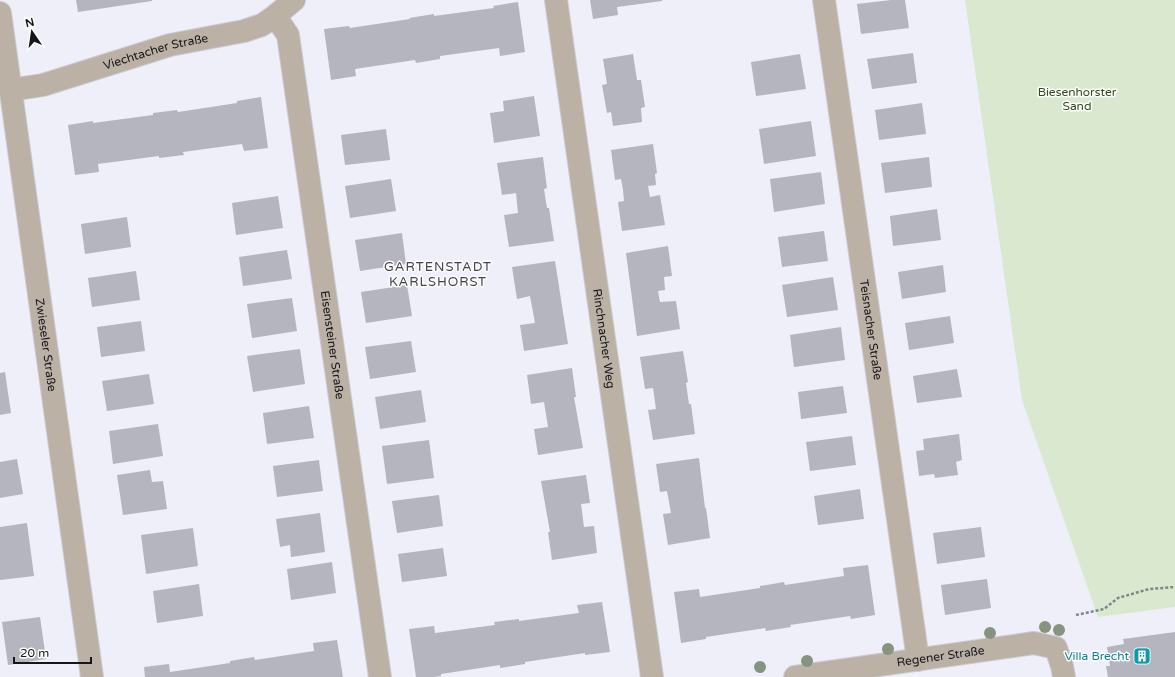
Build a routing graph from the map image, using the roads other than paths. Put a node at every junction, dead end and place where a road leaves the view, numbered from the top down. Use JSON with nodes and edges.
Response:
{"nodes":[{"id":1,"x":294,"y":0,"type":"edge"},
{"id":2,"x":556,"y":0,"type":"edge"},
{"id":3,"x":824,"y":0,"type":"edge"},
{"id":4,"x":0,"y":13,"type":"edge"},
{"id":5,"x":275,"y":16,"type":"junction"},
{"id":6,"x":10,"y":90,"type":"junction"},
{"id":7,"x":918,"y":660,"type":"junction"},
{"id":8,"x":92,"y":677,"type":"edge"},
{"id":9,"x":380,"y":677,"type":"edge"},
{"id":10,"x":652,"y":677,"type":"edge"},
{"id":11,"x":795,"y":677,"type":"edge"},
{"id":12,"x":1064,"y":677,"type":"edge"}],
"edges":[{"from":1,"to":5,"type":"street","name":"Viechtacher Straße"},
{"from":2,"to":10,"type":"street","name":"Rinchnacher Weg"},
{"from":3,"to":7,"type":"street","name":"Teisnacher Straße"},
{"from":4,"to":6,"type":"street","name":"Zwieseler Straße"},
{"from":5,"to":6,"type":"street","name":"Viechtacher Straße"},
{"from":5,"to":9,"type":"street","name":"Eisensteiner Straße"},
{"from":6,"to":8,"type":"street","name":"Zwieseler Straße"},
{"from":7,"to":11,"type":"street","name":"Regener Straße"},
{"from":7,"to":12,"type":"street","name":"Regener Straße"}]}
